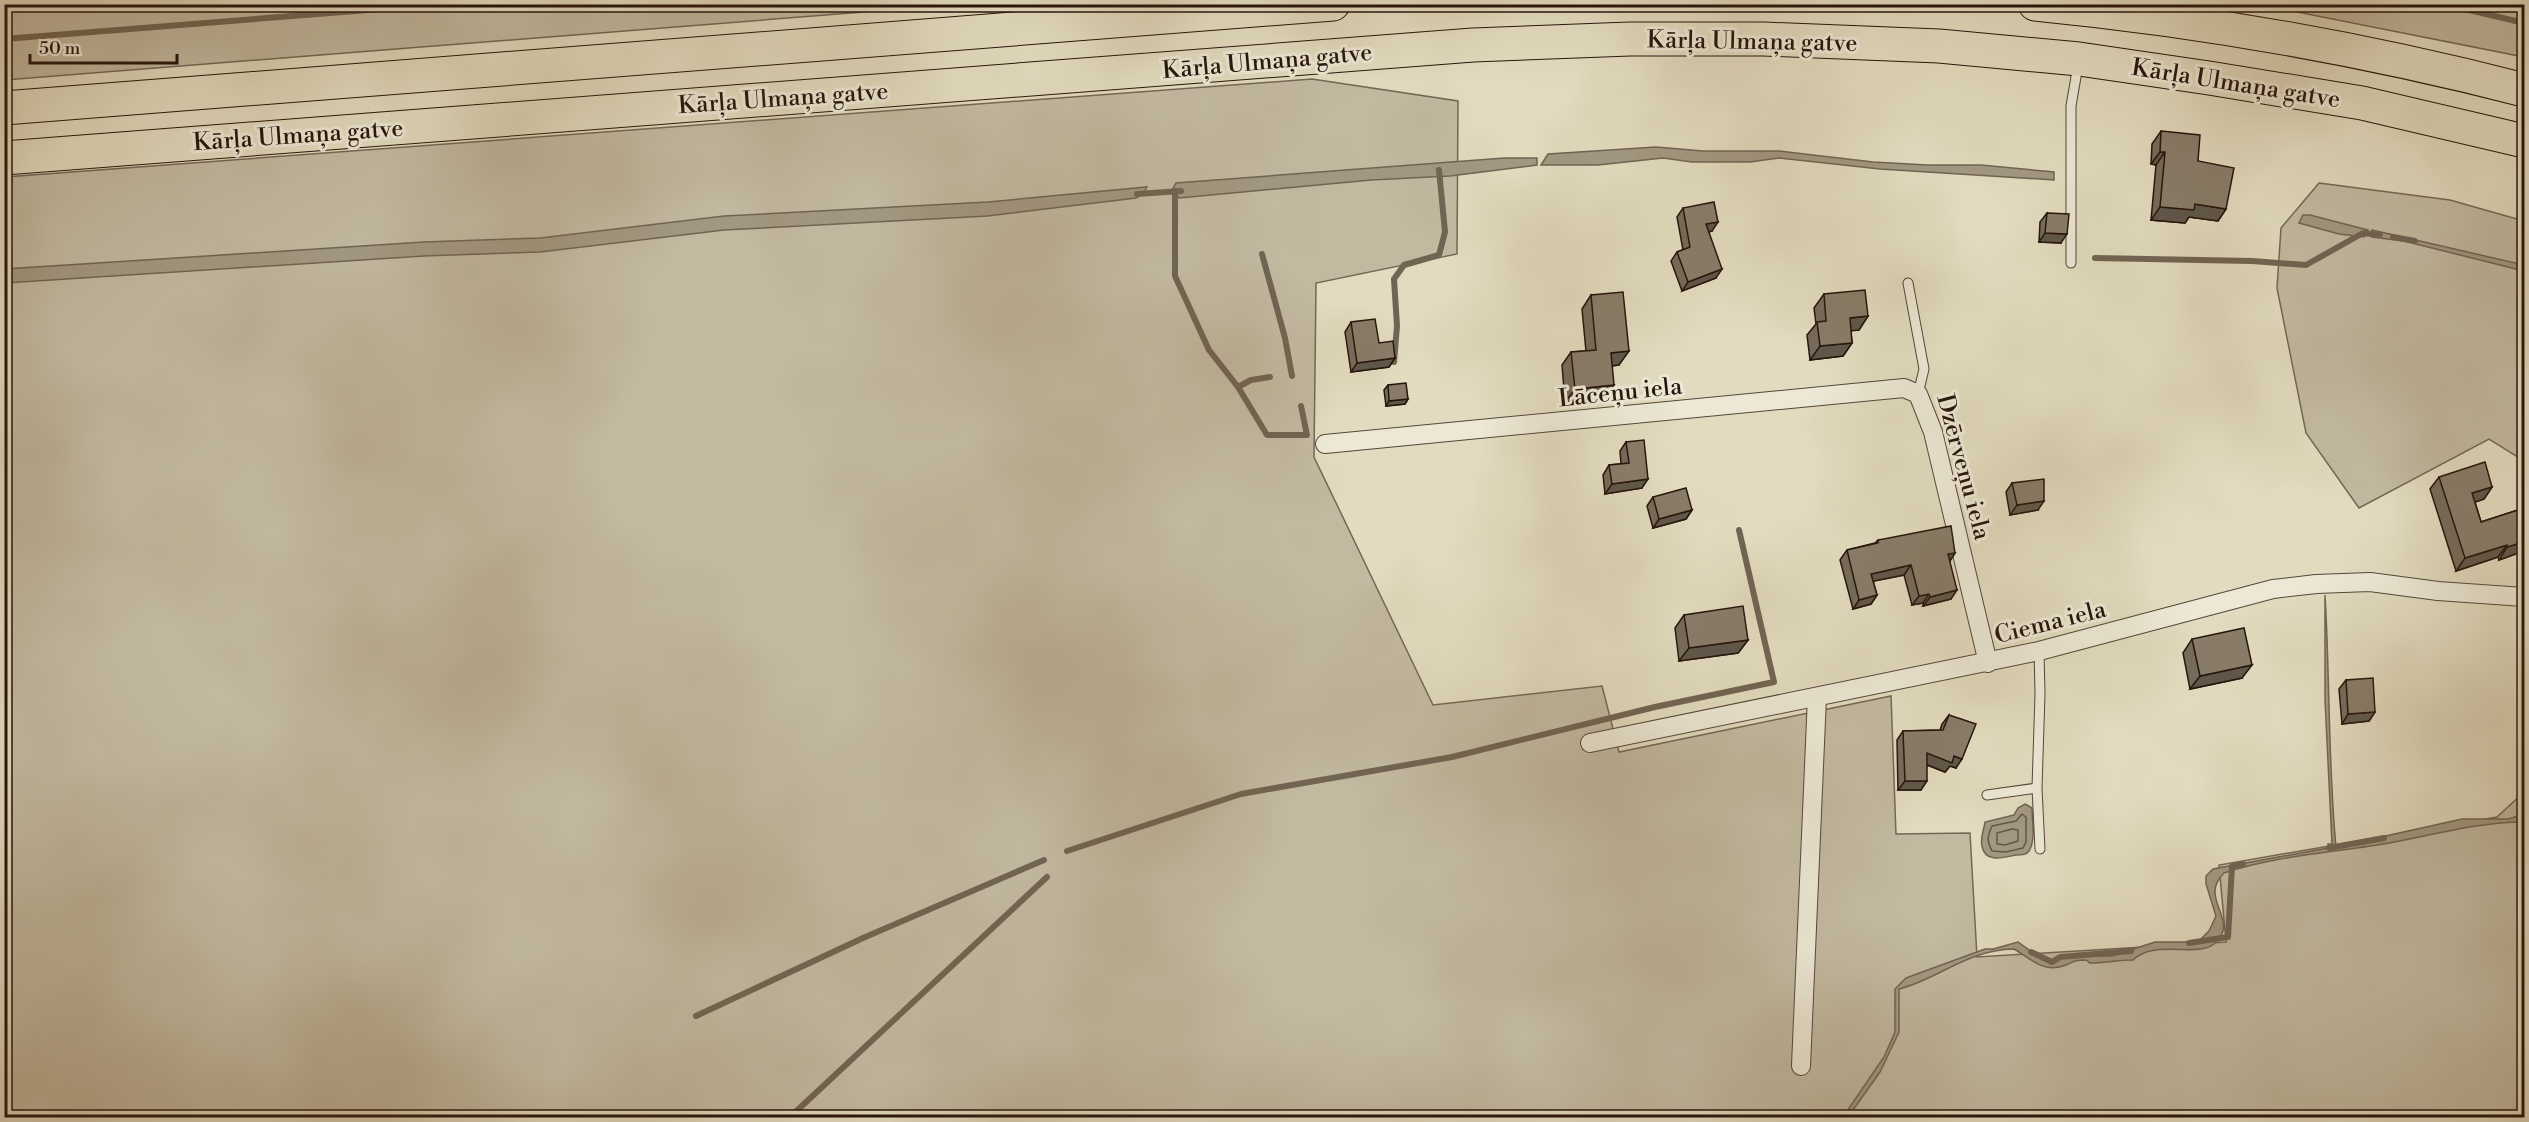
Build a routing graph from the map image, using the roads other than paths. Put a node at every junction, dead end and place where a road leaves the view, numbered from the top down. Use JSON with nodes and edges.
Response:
{"nodes":[{"id":1,"x":1333,"y":4,"type":"edge"},
{"id":2,"x":2036,"y":4,"type":"edge"},
{"id":3,"x":2079,"y":59,"type":"junction"},
{"id":4,"x":2524,"y":90,"type":"edge"},
{"id":5,"x":4,"y":108,"type":"edge"},
{"id":6,"x":2524,"y":141,"type":"edge"},
{"id":7,"x":4,"y":158,"type":"edge"},
{"id":8,"x":2071,"y":263,"type":"dead end"},
{"id":9,"x":1908,"y":283,"type":"dead end"},
{"id":10,"x":1918,"y":393,"type":"junction"},
{"id":11,"x":1325,"y":444,"type":"dead end"},
{"id":12,"x":2524,"y":597,"type":"edge"},
{"id":13,"x":2039,"y":651,"type":"junction"},
{"id":14,"x":1988,"y":663,"type":"junction"},
{"id":15,"x":1817,"y":697,"type":"junction"},
{"id":16,"x":1590,"y":743,"type":"dead end"},
{"id":17,"x":2037,"y":788,"type":"junction"},
{"id":18,"x":1987,"y":795,"type":"dead end"},
{"id":19,"x":2040,"y":849,"type":"dead end"},
{"id":20,"x":1801,"y":1066,"type":"dead end"}],
"edges":[{"from":1,"to":5,"type":"highway","name":"Kārļa Ulmaņa gatve"},
{"from":2,"to":4,"type":"highway","name":"Kārļa Ulmaņa gatve"},
{"from":3,"to":6,"type":"highway","name":"Kārļa Ulmaņa gatve"},
{"from":3,"to":7,"type":"highway","name":"Kārļa Ulmaņa gatve"},
{"from":3,"to":8,"type":"lane"},
{"from":9,"to":10,"type":"lane","name":"Dzērveņu iela"},
{"from":10,"to":11,"type":"street","name":"Lāceņu iela"},
{"from":10,"to":14,"type":"street","name":"Dzērveņu iela"},
{"from":12,"to":13,"type":"street","name":"Ciema iela"},
{"from":13,"to":14,"type":"street","name":"Ciema iela"},
{"from":13,"to":17,"type":"lane"},
{"from":14,"to":15,"type":"street","name":"Ciema iela"},
{"from":15,"to":16,"type":"street","name":"Ciema iela"},
{"from":15,"to":20,"type":"street"},
{"from":17,"to":18,"type":"lane"},
{"from":17,"to":19,"type":"lane"}]}
